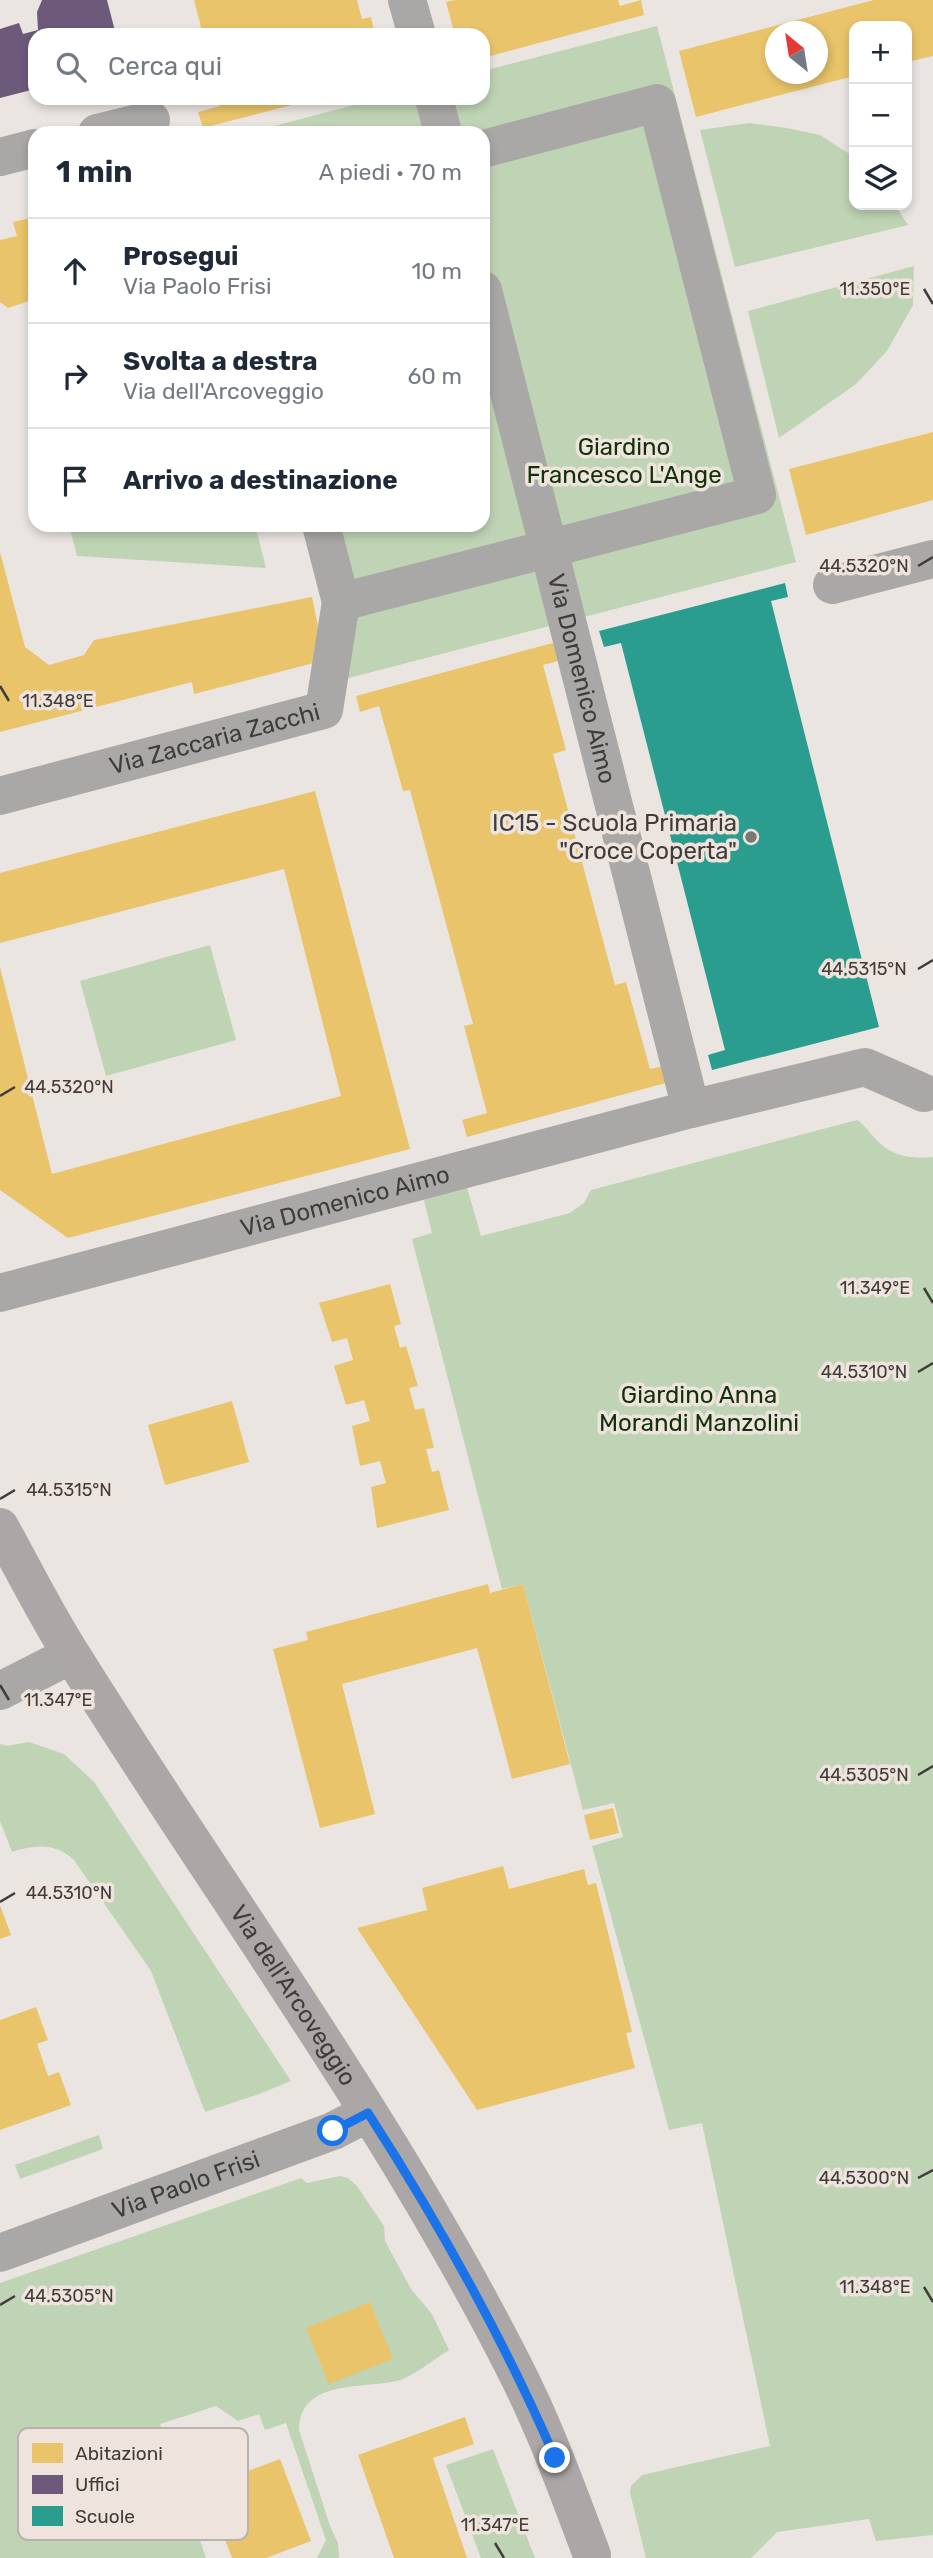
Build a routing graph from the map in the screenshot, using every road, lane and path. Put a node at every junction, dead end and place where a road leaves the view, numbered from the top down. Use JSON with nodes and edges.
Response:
{"nodes":[{"id":1,"x":407,"y":0,"type":"edge"},
{"id":2,"x":415,"y":28,"type":"edge"},
{"id":3,"x":435,"y":105,"type":"edge"},
{"id":4,"x":151,"y":120,"type":"dead end"},
{"id":5,"x":126,"y":126,"type":"edge"},
{"id":6,"x":441,"y":126,"type":"edge"},
{"id":7,"x":490,"y":147,"type":"edge"},
{"id":8,"x":28,"y":150,"type":"edge"},
{"id":9,"x":0,"y":157,"type":"edge"},
{"id":10,"x":490,"y":318,"type":"edge"},
{"id":11,"x":323,"y":532,"type":"edge"},
{"id":12,"x":549,"y":550,"type":"junction"},
{"id":13,"x":933,"y":559,"type":"edge"},
{"id":14,"x":832,"y":585,"type":"dead end"},
{"id":15,"x":341,"y":602,"type":"junction"},
{"id":16,"x":0,"y":796,"type":"edge"},
{"id":17,"x":924,"y":1093,"type":"dead end"},
{"id":18,"x":691,"y":1109,"type":"junction"},
{"id":19,"x":0,"y":1293,"type":"edge"},
{"id":20,"x":0,"y":1527,"type":"edge"},
{"id":21,"x":71,"y":1655,"type":"junction"},
{"id":22,"x":0,"y":1691,"type":"edge"},
{"id":23,"x":368,"y":2113,"type":"junction"},
{"id":24,"x":0,"y":2253,"type":"edge"},
{"id":25,"x":592,"y":2555,"type":"dead end"}],
"edges":[{"from":1,"to":2,"type":"street"},
{"from":3,"to":6,"type":"street"},
{"from":4,"to":5,"type":"street"},
{"from":7,"to":12,"type":"street"},
{"from":8,"to":9,"type":"street"},
{"from":10,"to":12,"type":"street","name":"Via Domenico Aimo"},
{"from":11,"to":15,"type":"street"},
{"from":12,"to":15,"type":"street"},
{"from":12,"to":18,"type":"street","name":"Via Domenico Aimo"},
{"from":13,"to":14,"type":"street"},
{"from":15,"to":16,"type":"street","name":"Via Zaccaria Zacchi"},
{"from":17,"to":18,"type":"street","name":"Via Domenico Aimo"},
{"from":18,"to":19,"type":"street","name":"Via Domenico Aimo"},
{"from":20,"to":21,"type":"street","name":"Via dell'Arcoveggio"},
{"from":21,"to":22,"type":"street"},
{"from":21,"to":23,"type":"street","name":"Via dell'Arcoveggio"},
{"from":23,"to":24,"type":"street","name":"Via Paolo Frisi"},
{"from":23,"to":25,"type":"street","name":"Via dell'Arcoveggio"}]}
